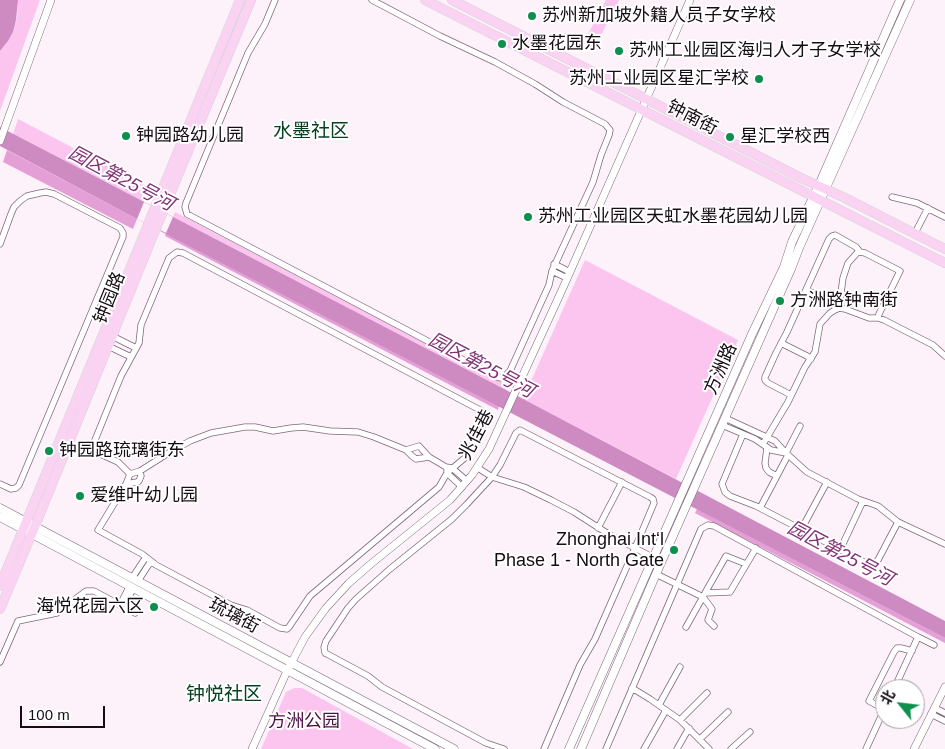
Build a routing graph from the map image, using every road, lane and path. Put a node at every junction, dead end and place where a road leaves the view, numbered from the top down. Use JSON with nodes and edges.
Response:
{"nodes":[{"id":1,"x":51,"y":0,"type":"edge"},
{"id":2,"x":240,"y":0,"type":"edge"},
{"id":3,"x":251,"y":0,"type":"edge"},
{"id":4,"x":275,"y":0,"type":"edge"},
{"id":5,"x":372,"y":0,"type":"edge"},
{"id":6,"x":425,"y":0,"type":"edge"},
{"id":7,"x":452,"y":0,"type":"edge"},
{"id":8,"x":690,"y":0,"type":"edge"},
{"id":9,"x":900,"y":0,"type":"edge"},
{"id":10,"x":910,"y":0,"type":"edge"},
{"id":11,"x":647,"y":100,"type":"junction"},
{"id":12,"x":642,"y":110,"type":"junction"},
{"id":13,"x":0,"y":140,"type":"edge"},
{"id":14,"x":823,"y":187,"type":"junction"},
{"id":15,"x":892,"y":197,"type":"dead end"},
{"id":16,"x":817,"y":199,"type":"junction"},
{"id":17,"x":928,"y":208,"type":"junction"},
{"id":18,"x":159,"y":209,"type":"junction"},
{"id":19,"x":945,"y":217,"type":"edge"},
{"id":20,"x":152,"y":226,"type":"junction"},
{"id":21,"x":915,"y":233,"type":"junction"},
{"id":22,"x":0,"y":244,"type":"edge"},
{"id":23,"x":945,"y":249,"type":"edge"},
{"id":24,"x":860,"y":252,"type":"junction"},
{"id":25,"x":554,"y":264,"type":"junction"},
{"id":26,"x":945,"y":264,"type":"edge"},
{"id":27,"x":552,"y":271,"type":"junction"},
{"id":28,"x":569,"y":275,"type":"junction"},
{"id":29,"x":806,"y":290,"type":"junction"},
{"id":30,"x":837,"y":309,"type":"junction"},
{"id":31,"x":878,"y":318,"type":"junction"},
{"id":32,"x":112,"y":336,"type":"junction"},
{"id":33,"x":781,"y":343,"type":"junction"},
{"id":34,"x":108,"y":346,"type":"junction"},
{"id":35,"x":136,"y":348,"type":"junction"},
{"id":36,"x":944,"y":353,"type":"edge"},
{"id":37,"x":131,"y":357,"type":"junction"},
{"id":38,"x":811,"y":359,"type":"junction"},
{"id":39,"x":791,"y":395,"type":"junction"},
{"id":40,"x":724,"y":422,"type":"junction"},
{"id":41,"x":800,"y":426,"type":"dead end"},
{"id":42,"x":743,"y":434,"type":"junction"},
{"id":43,"x":767,"y":437,"type":"junction"},
{"id":44,"x":765,"y":446,"type":"junction"},
{"id":45,"x":406,"y":450,"type":"junction"},
{"id":46,"x":786,"y":454,"type":"junction"},
{"id":47,"x":428,"y":458,"type":"junction"},
{"id":48,"x":478,"y":468,"type":"junction"},
{"id":49,"x":449,"y":470,"type":"junction"},
{"id":50,"x":140,"y":471,"type":"junction"},
{"id":51,"x":130,"y":474,"type":"junction"},
{"id":52,"x":492,"y":476,"type":"junction"},
{"id":53,"x":776,"y":476,"type":"junction"},
{"id":54,"x":622,"y":482,"type":"junction"},
{"id":55,"x":827,"y":482,"type":"junction"},
{"id":56,"x":0,"y":484,"type":"edge"},
{"id":57,"x":126,"y":484,"type":"junction"},
{"id":58,"x":465,"y":484,"type":"junction"},
{"id":59,"x":863,"y":501,"type":"junction"},
{"id":60,"x":684,"y":502,"type":"junction"},
{"id":61,"x":0,"y":508,"type":"edge"},
{"id":62,"x":760,"y":508,"type":"junction"},
{"id":63,"x":0,"y":517,"type":"edge"},
{"id":64,"x":898,"y":522,"type":"junction"},
{"id":65,"x":29,"y":528,"type":"junction"},
{"id":66,"x":598,"y":528,"type":"junction"},
{"id":67,"x":801,"y":530,"type":"junction"},
{"id":68,"x":945,"y":544,"type":"edge"},
{"id":69,"x":635,"y":548,"type":"junction"},
{"id":70,"x":756,"y":548,"type":"junction"},
{"id":71,"x":840,"y":550,"type":"junction"},
{"id":72,"x":654,"y":558,"type":"junction"},
{"id":73,"x":148,"y":559,"type":"junction"},
{"id":74,"x":746,"y":564,"type":"junction"},
{"id":75,"x":656,"y":574,"type":"junction"},
{"id":76,"x":135,"y":580,"type":"junction"},
{"id":77,"x":678,"y":585,"type":"junction"},
{"id":78,"x":0,"y":586,"type":"edge"},
{"id":79,"x":131,"y":588,"type":"junction"},
{"id":80,"x":714,"y":592,"type":"junction"},
{"id":81,"x":704,"y":595,"type":"junction"},
{"id":82,"x":708,"y":604,"type":"junction"},
{"id":83,"x":122,"y":606,"type":"junction"},
{"id":84,"x":0,"y":609,"type":"edge"},
{"id":85,"x":135,"y":613,"type":"dead end"},
{"id":86,"x":714,"y":626,"type":"dead end"},
{"id":87,"x":686,"y":627,"type":"dead end"},
{"id":88,"x":918,"y":637,"type":"junction"},
{"id":89,"x":934,"y":646,"type":"dead end"},
{"id":90,"x":912,"y":651,"type":"junction"},
{"id":91,"x":0,"y":662,"type":"edge"},
{"id":92,"x":291,"y":663,"type":"junction"},
{"id":93,"x":680,"y":667,"type":"dead end"},
{"id":94,"x":287,"y":671,"type":"junction"},
{"id":95,"x":880,"y":679,"type":"edge"},
{"id":96,"x":899,"y":679,"type":"edge"},
{"id":97,"x":945,"y":687,"type":"edge"},
{"id":98,"x":632,"y":688,"type":"junction"},
{"id":99,"x":875,"y":689,"type":"edge"},
{"id":100,"x":707,"y":693,"type":"dead end"},
{"id":101,"x":875,"y":704,"type":"edge"},
{"id":102,"x":659,"y":705,"type":"junction"},
{"id":103,"x":666,"y":710,"type":"junction"},
{"id":104,"x":933,"y":711,"type":"junction"},
{"id":105,"x":728,"y":712,"type":"dead end"},
{"id":106,"x":945,"y":713,"type":"edge"},
{"id":107,"x":680,"y":720,"type":"junction"},
{"id":108,"x":945,"y":721,"type":"edge"},
{"id":109,"x":688,"y":728,"type":"junction"},
{"id":110,"x":875,"y":729,"type":"edge"},
{"id":111,"x":750,"y":732,"type":"dead end"},
{"id":112,"x":700,"y":739,"type":"junction"},
{"id":113,"x":252,"y":749,"type":"edge"},
{"id":114,"x":435,"y":749,"type":"edge"},
{"id":115,"x":454,"y":749,"type":"edge"},
{"id":116,"x":504,"y":749,"type":"edge"},
{"id":117,"x":544,"y":749,"type":"edge"},
{"id":118,"x":569,"y":749,"type":"edge"},
{"id":119,"x":581,"y":749,"type":"edge"},
{"id":120,"x":606,"y":749,"type":"edge"},
{"id":121,"x":644,"y":749,"type":"edge"},
{"id":122,"x":677,"y":749,"type":"edge"},
{"id":123,"x":709,"y":749,"type":"edge"},
{"id":124,"x":731,"y":749,"type":"edge"},
{"id":125,"x":866,"y":749,"type":"edge"},
{"id":126,"x":914,"y":749,"type":"edge"}],
"edges":[{"from":1,"to":13,"type":"street"},
{"from":2,"to":18,"type":"main road","name":"钟园路"},
{"from":3,"to":18,"type":"main road","name":"钟园路"},
{"from":4,"to":27,"type":"street"},
{"from":5,"to":25,"type":"street"},
{"from":6,"to":12,"type":"main road","name":"钟南街"},
{"from":7,"to":11,"type":"main road","name":"钟南街"},
{"from":8,"to":11,"type":"street","name":"兆佳巷"},
{"from":9,"to":14,"type":"main road","name":"方洲路"},
{"from":10,"to":14,"type":"main road","name":"方洲路"},
{"from":11,"to":12,"type":"street","name":"兆佳巷"},
{"from":11,"to":14,"type":"main road","name":"钟南街"},
{"from":12,"to":16,"type":"main road","name":"钟南街"},
{"from":12,"to":28,"type":"street","name":"兆佳巷"},
{"from":14,"to":16,"type":"main road","name":"方洲路"},
{"from":14,"to":21,"type":"main road","name":"钟南街"},
{"from":15,"to":17,"type":"street"},
{"from":16,"to":26,"type":"main road","name":"钟南街"},
{"from":16,"to":40,"type":"main road","name":"方洲路"},
{"from":16,"to":60,"type":"main road","name":"方洲路"},
{"from":17,"to":19,"type":"street"},
{"from":17,"to":21,"type":"street"},
{"from":18,"to":20,"type":"main road","name":"钟园路"},
{"from":20,"to":32,"type":"main road","name":"钟园路"},
{"from":20,"to":65,"type":"main road","name":"钟园路"},
{"from":21,"to":23,"type":"main road","name":"钟南街"},
{"from":22,"to":56,"type":"street"},
{"from":24,"to":29,"type":"street"},
{"from":24,"to":30,"type":"street"},
{"from":24,"to":31,"type":"street"},
{"from":25,"to":27,"type":"street"},
{"from":25,"to":28,"type":"street"},
{"from":27,"to":28,"type":"street"},
{"from":28,"to":48,"type":"street","name":"兆佳巷"},
{"from":29,"to":30,"type":"street"},
{"from":29,"to":33,"type":"street"},
{"from":30,"to":31,"type":"street"},
{"from":30,"to":38,"type":"street"},
{"from":31,"to":36,"type":"street"},
{"from":32,"to":34,"type":"main road","name":"钟园路"},
{"from":32,"to":35,"type":"street"},
{"from":33,"to":38,"type":"street"},
{"from":33,"to":39,"type":"street"},
{"from":34,"to":37,"type":"street"},
{"from":34,"to":65,"type":"main road","name":"钟园路"},
{"from":35,"to":37,"type":"street"},
{"from":35,"to":49,"type":"street"},
{"from":37,"to":51,"type":"street"},
{"from":38,"to":39,"type":"street"},
{"from":39,"to":43,"type":"street"},
{"from":40,"to":42,"type":"street"},
{"from":40,"to":43,"type":"street"},
{"from":40,"to":60,"type":"main road","name":"方洲路"},
{"from":41,"to":46,"type":"street"},
{"from":42,"to":44,"type":"street"},
{"from":42,"to":62,"type":"street"},
{"from":43,"to":44,"type":"street"},
{"from":43,"to":46,"type":"street"},
{"from":44,"to":46,"type":"street"},
{"from":44,"to":53,"type":"street"},
{"from":45,"to":47,"type":"street"},
{"from":45,"to":47,"type":"street"},
{"from":45,"to":50,"type":"street"},
{"from":46,"to":53,"type":"street"},
{"from":46,"to":55,"type":"street"},
{"from":47,"to":49,"type":"street"},
{"from":48,"to":52,"type":"street"},
{"from":48,"to":58,"type":"street","name":"兆佳巷"},
{"from":49,"to":58,"type":"street"},
{"from":49,"to":73,"type":"street"},
{"from":50,"to":51,"type":"street"},
{"from":50,"to":57,"type":"street"},
{"from":51,"to":57,"type":"street"},
{"from":52,"to":54,"type":"street"},
{"from":52,"to":66,"type":"street"},
{"from":52,"to":116,"type":"street"},
{"from":53,"to":62,"type":"street"},
{"from":54,"to":66,"type":"street"},
{"from":54,"to":69,"type":"street"},
{"from":55,"to":59,"type":"street"},
{"from":55,"to":67,"type":"street"},
{"from":57,"to":73,"type":"street"},
{"from":58,"to":92,"type":"street","name":"兆佳巷"},
{"from":59,"to":64,"type":"street"},
{"from":59,"to":71,"type":"street"},
{"from":60,"to":72,"type":"main road","name":"方洲路"},
{"from":60,"to":75,"type":"main road","name":"方洲路"},
{"from":61,"to":65,"type":"main road","name":"琉璃街"},
{"from":62,"to":67,"type":"street"},
{"from":63,"to":65,"type":"main road","name":"琉璃街"},
{"from":64,"to":68,"type":"street"},
{"from":64,"to":71,"type":"street"},
{"from":65,"to":76,"type":"main road","name":"琉璃街"},
{"from":65,"to":78,"type":"main road","name":"钟园路"},
{"from":65,"to":79,"type":"main road","name":"琉璃街"},
{"from":65,"to":84,"type":"main road","name":"钟园路"},
{"from":66,"to":69,"type":"street"},
{"from":67,"to":71,"type":"street"},
{"from":69,"to":72,"type":"street"},
{"from":69,"to":117,"type":"street"},
{"from":70,"to":74,"type":"street"},
{"from":70,"to":77,"type":"street"},
{"from":70,"to":88,"type":"street"},
{"from":72,"to":118,"type":"main road","name":"方洲路"},
{"from":73,"to":76,"type":"street"},
{"from":74,"to":80,"type":"street"},
{"from":74,"to":81,"type":"street"},
{"from":75,"to":77,"type":"street"},
{"from":75,"to":119,"type":"main road","name":"方洲路"},
{"from":76,"to":92,"type":"main road","name":"琉璃街"},
{"from":77,"to":81,"type":"street"},
{"from":77,"to":98,"type":"street"},
{"from":79,"to":83,"type":"street"},
{"from":79,"to":94,"type":"main road","name":"琉璃街"},
{"from":80,"to":81,"type":"street"},
{"from":80,"to":82,"type":"street"},
{"from":81,"to":82,"type":"street"},
{"from":81,"to":87,"type":"street"},
{"from":82,"to":86,"type":"street"},
{"from":83,"to":85,"type":"street"},
{"from":83,"to":91,"type":"street"},
{"from":88,"to":89,"type":"street"},
{"from":88,"to":90,"type":"street"},
{"from":90,"to":95,"type":"street"},
{"from":90,"to":96,"type":"street"},
{"from":92,"to":94,"type":"street","name":"兆佳巷"},
{"from":92,"to":115,"type":"main road","name":"琉璃街"},
{"from":93,"to":102,"type":"street"},
{"from":94,"to":113,"type":"street","name":"兆佳巷"},
{"from":94,"to":114,"type":"main road","name":"琉璃街"},
{"from":97,"to":104,"type":"street"},
{"from":98,"to":102,"type":"street"},
{"from":98,"to":120,"type":"street"},
{"from":99,"to":101,"type":"street"},
{"from":100,"to":107,"type":"street"},
{"from":102,"to":103,"type":"street"},
{"from":103,"to":107,"type":"street"},
{"from":103,"to":121,"type":"street"},
{"from":104,"to":106,"type":"street"},
{"from":104,"to":108,"type":"street"},
{"from":104,"to":126,"type":"street"},
{"from":105,"to":112,"type":"street"},
{"from":107,"to":109,"type":"street"},
{"from":109,"to":112,"type":"street"},
{"from":109,"to":122,"type":"street"},
{"from":110,"to":125,"type":"street"},
{"from":111,"to":124,"type":"street"},
{"from":112,"to":123,"type":"street"}]}
